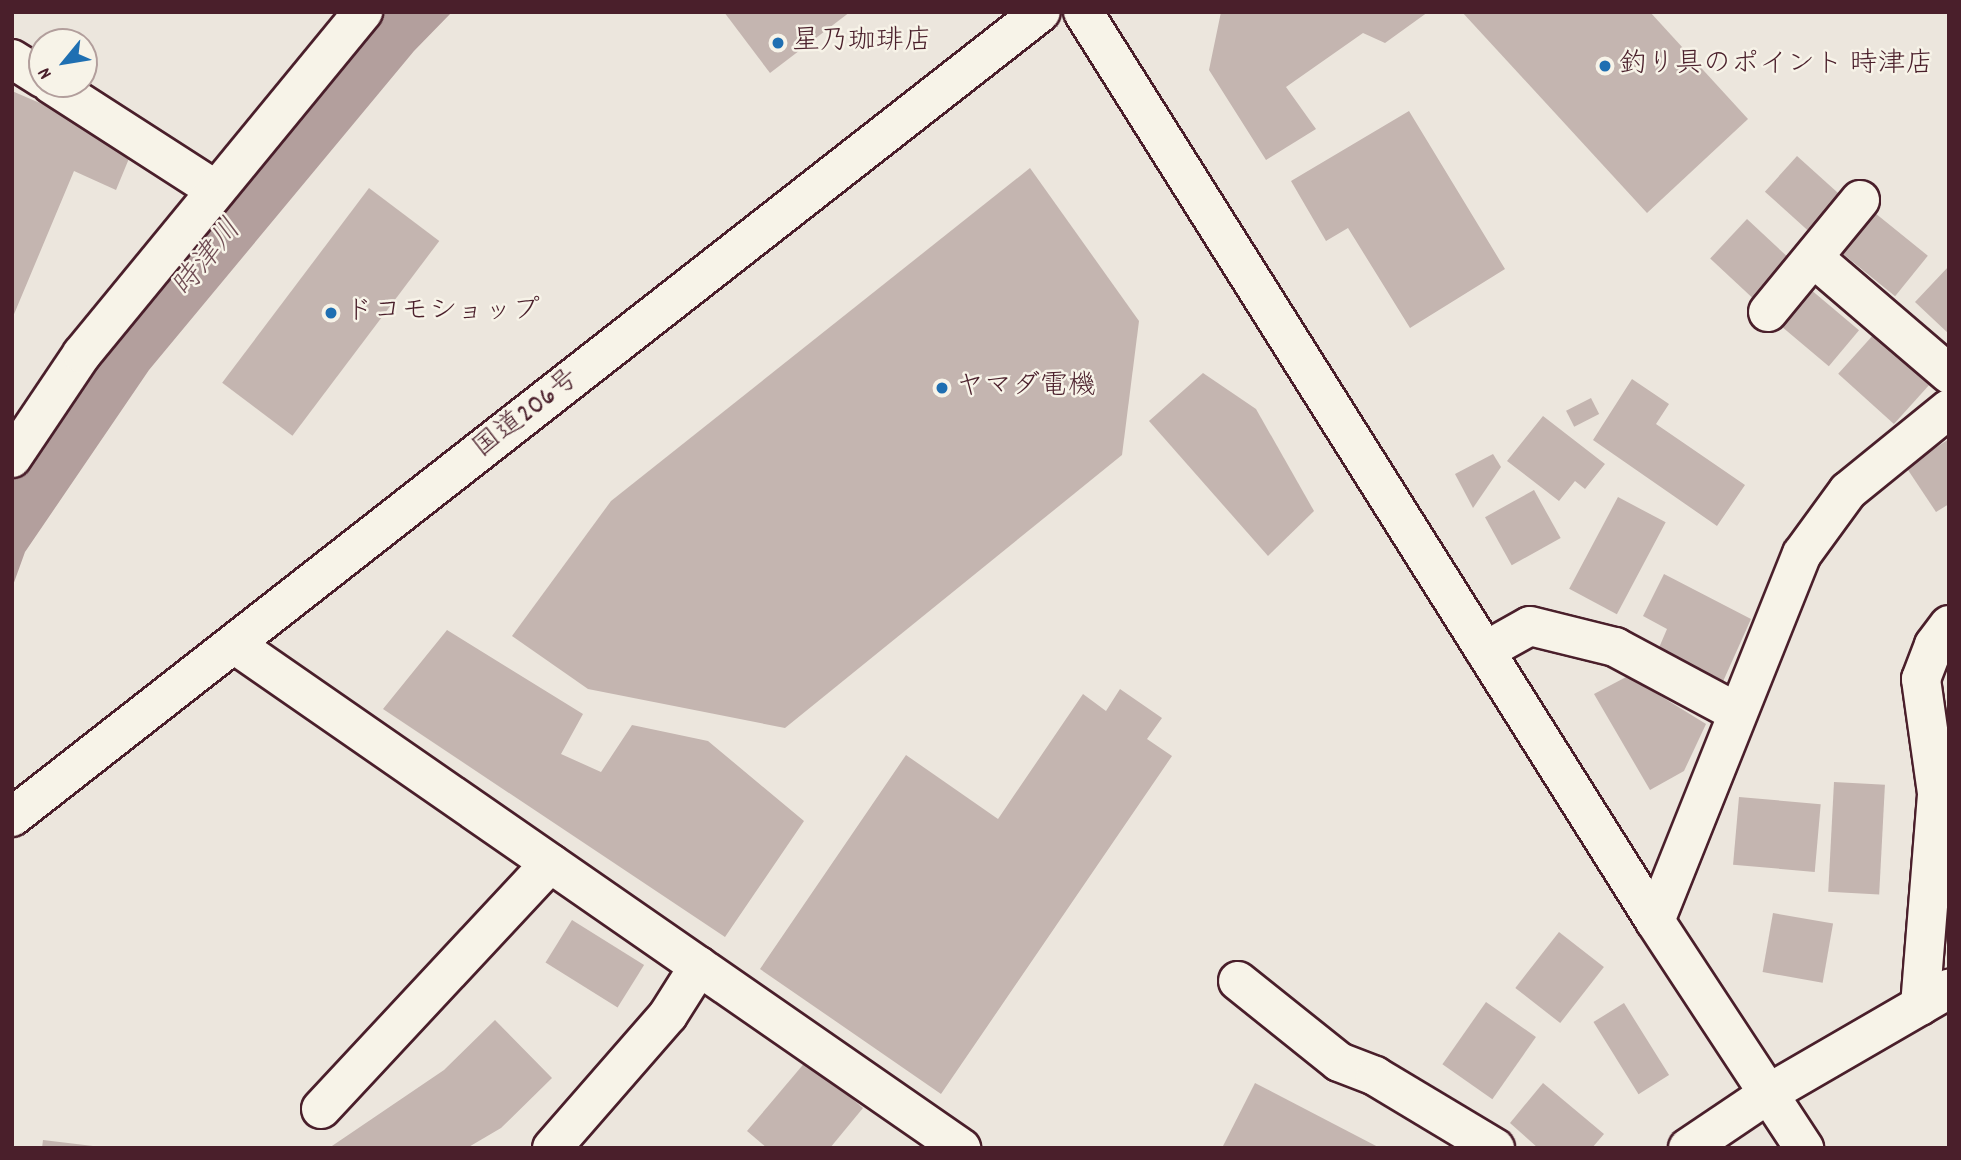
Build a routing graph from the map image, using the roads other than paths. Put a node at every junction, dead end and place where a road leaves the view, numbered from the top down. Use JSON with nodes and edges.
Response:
{"nodes":[{"id":1,"x":363,"y":12,"type":"edge"},
{"id":2,"x":1041,"y":12,"type":"edge"},
{"id":3,"x":1083,"y":12,"type":"edge"},
{"id":4,"x":12,"y":59,"type":"edge"},
{"id":5,"x":28,"y":70,"type":"edge"},
{"id":6,"x":73,"y":98,"type":"edge"},
{"id":7,"x":214,"y":189,"type":"junction"},
{"id":8,"x":1860,"y":200,"type":"dead end"},
{"id":9,"x":1815,"y":259,"type":"junction"},
{"id":10,"x":1768,"y":312,"type":"dead end"},
{"id":11,"x":1949,"y":374,"type":"edge"},
{"id":12,"x":1949,"y":409,"type":"edge"},
{"id":13,"x":12,"y":458,"type":"edge"},
{"id":14,"x":1949,"y":625,"type":"edge"},
{"id":15,"x":234,"y":644,"type":"junction"},
{"id":16,"x":1485,"y":651,"type":"junction"},
{"id":17,"x":1736,"y":712,"type":"junction"},
{"id":18,"x":16,"y":814,"type":"edge"},
{"id":19,"x":551,"y":863,"type":"junction"},
{"id":20,"x":1655,"y":921,"type":"junction"},
{"id":21,"x":699,"y":966,"type":"junction"},
{"id":22,"x":1238,"y":981,"type":"dead end"},
{"id":23,"x":1934,"y":998,"type":"edge"},
{"id":24,"x":1771,"y":1092,"type":"junction"},
{"id":25,"x":321,"y":1110,"type":"dead end"},
{"id":26,"x":948,"y":1143,"type":"edge"},
{"id":27,"x":552,"y":1148,"type":"edge"},
{"id":28,"x":1495,"y":1148,"type":"edge"},
{"id":29,"x":1688,"y":1148,"type":"edge"},
{"id":30,"x":1804,"y":1148,"type":"edge"}],
"edges":[{"from":1,"to":7,"type":"main road"},
{"from":2,"to":15,"type":"main road","name":"国道206号"},
{"from":3,"to":16,"type":"main road"},
{"from":4,"to":5,"type":"main road"},
{"from":6,"to":7,"type":"main road"},
{"from":7,"to":13,"type":"main road"},
{"from":8,"to":9,"type":"main road"},
{"from":9,"to":10,"type":"main road"},
{"from":9,"to":11,"type":"main road"},
{"from":12,"to":17,"type":"main road"},
{"from":14,"to":23,"type":"main road"},
{"from":15,"to":18,"type":"main road","name":"国道206号"},
{"from":15,"to":19,"type":"main road"},
{"from":16,"to":17,"type":"main road"},
{"from":16,"to":20,"type":"main road"},
{"from":17,"to":20,"type":"main road"},
{"from":19,"to":21,"type":"main road"},
{"from":19,"to":25,"type":"main road"},
{"from":20,"to":24,"type":"main road"},
{"from":21,"to":26,"type":"main road"},
{"from":21,"to":27,"type":"main road"},
{"from":22,"to":28,"type":"main road"},
{"from":23,"to":24,"type":"main road"},
{"from":24,"to":29,"type":"main road"},
{"from":24,"to":30,"type":"main road"}]}
